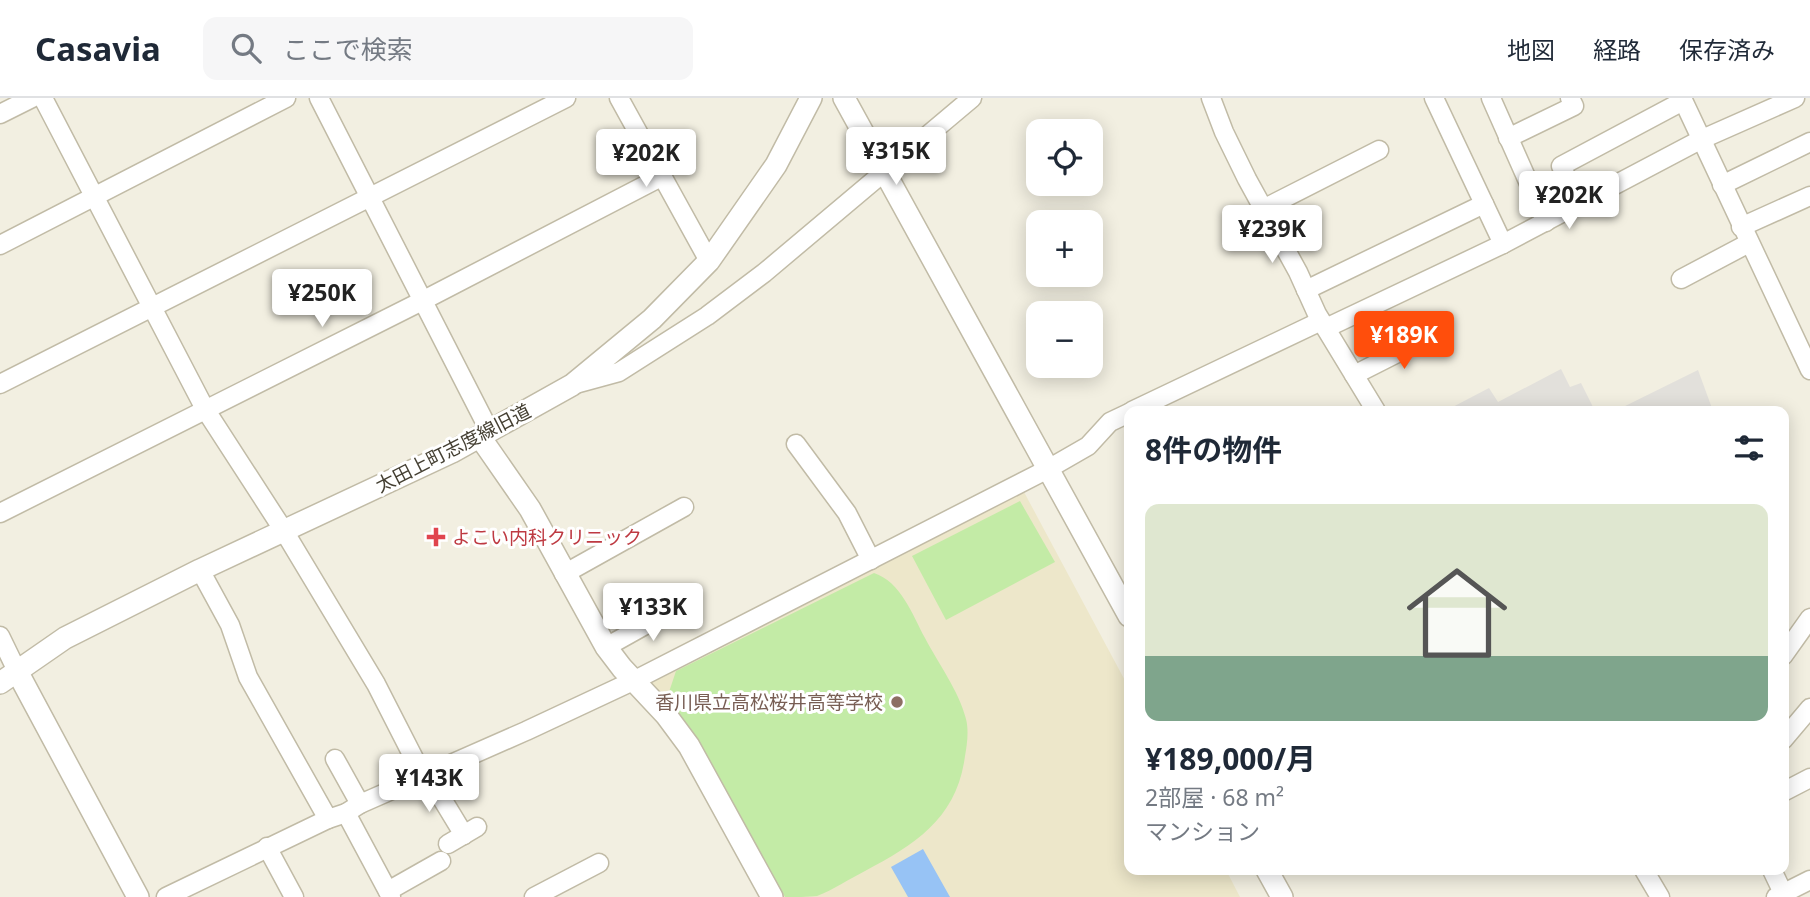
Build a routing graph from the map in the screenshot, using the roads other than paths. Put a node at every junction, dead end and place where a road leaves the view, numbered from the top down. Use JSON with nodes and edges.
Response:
{"nodes":[{"id":1,"x":32,"y":98,"type":"edge"},
{"id":2,"x":43,"y":98,"type":"edge"},
{"id":3,"x":286,"y":98,"type":"edge"},
{"id":4,"x":319,"y":98,"type":"edge"},
{"id":5,"x":566,"y":98,"type":"edge"},
{"id":6,"x":619,"y":98,"type":"edge"},
{"id":7,"x":811,"y":98,"type":"edge"},
{"id":8,"x":844,"y":98,"type":"edge"},
{"id":9,"x":972,"y":98,"type":"edge"},
{"id":10,"x":1211,"y":98,"type":"edge"},
{"id":11,"x":1434,"y":98,"type":"edge"},
{"id":12,"x":1490,"y":98,"type":"edge"},
{"id":13,"x":1570,"y":98,"type":"edge"},
{"id":14,"x":1795,"y":98,"type":"edge"},
{"id":15,"x":1682,"y":99,"type":"edge"},
{"id":16,"x":0,"y":114,"type":"edge"},
{"id":17,"x":1508,"y":138,"type":"junction"},
{"id":18,"x":1700,"y":140,"type":"junction"},
{"id":19,"x":1810,"y":142,"type":"edge"},
{"id":20,"x":1379,"y":150,"type":"dead end"},
{"id":21,"x":883,"y":173,"type":"junction"},
{"id":22,"x":661,"y":177,"type":"junction"},
{"id":23,"x":1722,"y":185,"type":"junction"},
{"id":24,"x":1810,"y":196,"type":"edge"},
{"id":25,"x":96,"y":197,"type":"junction"},
{"id":26,"x":368,"y":198,"type":"junction"},
{"id":27,"x":1484,"y":204,"type":"junction"},
{"id":28,"x":1580,"y":204,"type":"junction"},
{"id":29,"x":1264,"y":209,"type":"junction"},
{"id":30,"x":1546,"y":222,"type":"junction"},
{"id":31,"x":1745,"y":235,"type":"junction"},
{"id":32,"x":1503,"y":244,"type":"junction"},
{"id":33,"x":0,"y":245,"type":"edge"},
{"id":34,"x":709,"y":261,"type":"junction"},
{"id":35,"x":1681,"y":279,"type":"dead end"},
{"id":36,"x":1306,"y":290,"type":"junction"},
{"id":37,"x":422,"y":301,"type":"junction"},
{"id":38,"x":152,"y":308,"type":"junction"},
{"id":39,"x":1323,"y":325,"type":"junction"},
{"id":40,"x":1437,"y":333,"type":"dead end"},
{"id":41,"x":1810,"y":370,"type":"edge"},
{"id":42,"x":1354,"y":375,"type":"junction"},
{"id":43,"x":0,"y":384,"type":"edge"},
{"id":44,"x":572,"y":385,"type":"junction"},
{"id":45,"x":1143,"y":406,"type":"edge"},
{"id":46,"x":1373,"y":406,"type":"edge"},
{"id":47,"x":205,"y":409,"type":"junction"},
{"id":48,"x":1124,"y":415,"type":"edge"},
{"id":49,"x":485,"y":435,"type":"junction"},
{"id":50,"x":796,"y":444,"type":"dead end"},
{"id":51,"x":1048,"y":469,"type":"junction"},
{"id":52,"x":684,"y":507,"type":"dead end"},
{"id":53,"x":0,"y":513,"type":"edge"},
{"id":54,"x":284,"y":531,"type":"junction"},
{"id":55,"x":870,"y":560,"type":"junction"},
{"id":56,"x":200,"y":570,"type":"junction"},
{"id":57,"x":564,"y":573,"type":"junction"},
{"id":58,"x":681,"y":605,"type":"dead end"},
{"id":59,"x":1124,"y":607,"type":"edge"},
{"id":60,"x":1810,"y":618,"type":"edge"},
{"id":61,"x":0,"y":636,"type":"edge"},
{"id":62,"x":606,"y":647,"type":"junction"},
{"id":63,"x":1789,"y":648,"type":"edge"},
{"id":64,"x":9,"y":678,"type":"edge"},
{"id":65,"x":635,"y":680,"type":"junction"},
{"id":66,"x":1810,"y":708,"type":"edge"},
{"id":67,"x":1810,"y":726,"type":"edge"},
{"id":68,"x":1789,"y":733,"type":"edge"},
{"id":69,"x":1789,"y":737,"type":"edge"},
{"id":70,"x":335,"y":759,"type":"dead end"},
{"id":71,"x":425,"y":775,"type":"junction"},
{"id":72,"x":1810,"y":778,"type":"edge"},
{"id":73,"x":1789,"y":789,"type":"edge"},
{"id":74,"x":353,"y":809,"type":"junction"},
{"id":75,"x":328,"y":819,"type":"junction"},
{"id":76,"x":463,"y":835,"type":"dead end"},
{"id":77,"x":267,"y":847,"type":"junction"},
{"id":78,"x":441,"y":861,"type":"dead end"},
{"id":79,"x":599,"y":863,"type":"dead end"},
{"id":80,"x":1270,"y":875,"type":"edge"},
{"id":81,"x":1647,"y":875,"type":"edge"},
{"id":82,"x":1774,"y":875,"type":"edge"},
{"id":83,"x":1810,"y":880,"type":"edge"},
{"id":84,"x":389,"y":894,"type":"edge"},
{"id":85,"x":1780,"y":895,"type":"edge"},
{"id":86,"x":138,"y":897,"type":"edge"},
{"id":87,"x":166,"y":897,"type":"edge"},
{"id":88,"x":294,"y":897,"type":"edge"},
{"id":89,"x":534,"y":897,"type":"edge"},
{"id":90,"x":772,"y":897,"type":"edge"},
{"id":91,"x":1282,"y":897,"type":"edge"},
{"id":92,"x":1660,"y":897,"type":"edge"}],
"edges":[{"from":1,"to":16,"type":"street"},
{"from":2,"to":25,"type":"street"},
{"from":3,"to":25,"type":"street"},
{"from":4,"to":26,"type":"street"},
{"from":5,"to":26,"type":"street"},
{"from":6,"to":22,"type":"street"},
{"from":7,"to":34,"type":"street","name":"太田上町志度線旧道"},
{"from":8,"to":21,"type":"street"},
{"from":9,"to":21,"type":"street"},
{"from":10,"to":29,"type":"street"},
{"from":11,"to":27,"type":"street"},
{"from":12,"to":17,"type":"street"},
{"from":13,"to":17,"type":"street"},
{"from":14,"to":18,"type":"street"},
{"from":15,"to":18,"type":"street"},
{"from":15,"to":28,"type":"street"},
{"from":17,"to":30,"type":"street"},
{"from":18,"to":23,"type":"street"},
{"from":18,"to":28,"type":"street"},
{"from":19,"to":23,"type":"street"},
{"from":20,"to":29,"type":"street"},
{"from":21,"to":44,"type":"street"},
{"from":21,"to":51,"type":"street"},
{"from":22,"to":34,"type":"street"},
{"from":22,"to":37,"type":"street"},
{"from":23,"to":31,"type":"street"},
{"from":24,"to":31,"type":"street"},
{"from":25,"to":33,"type":"street"},
{"from":25,"to":38,"type":"street"},
{"from":26,"to":37,"type":"street"},
{"from":26,"to":38,"type":"street"},
{"from":27,"to":32,"type":"street"},
{"from":27,"to":36,"type":"street"},
{"from":28,"to":30,"type":"street"},
{"from":29,"to":36,"type":"street"},
{"from":30,"to":32,"type":"street"},
{"from":31,"to":35,"type":"street"},
{"from":31,"to":41,"type":"street"},
{"from":32,"to":39,"type":"street"},
{"from":34,"to":44,"type":"street","name":"太田上町志度線旧道"},
{"from":36,"to":39,"type":"street"},
{"from":37,"to":47,"type":"street"},
{"from":37,"to":49,"type":"street"},
{"from":38,"to":43,"type":"street"},
{"from":38,"to":47,"type":"street"},
{"from":39,"to":42,"type":"street"},
{"from":39,"to":45,"type":"street"},
{"from":40,"to":42,"type":"street"},
{"from":42,"to":46,"type":"street"},
{"from":44,"to":49,"type":"street","name":"太田上町志度線旧道"},
{"from":47,"to":53,"type":"street"},
{"from":47,"to":54,"type":"street"},
{"from":48,"to":51,"type":"street"},
{"from":49,"to":54,"type":"street","name":"太田上町志度線旧道"},
{"from":49,"to":57,"type":"street"},
{"from":50,"to":55,"type":"street"},
{"from":51,"to":55,"type":"street"},
{"from":51,"to":59,"type":"street"},
{"from":52,"to":57,"type":"street"},
{"from":54,"to":56,"type":"street","name":"太田上町志度線旧道"},
{"from":54,"to":71,"type":"street"},
{"from":55,"to":65,"type":"street"},
{"from":56,"to":64,"type":"street","name":"太田上町志度線旧道"},
{"from":56,"to":75,"type":"street"},
{"from":57,"to":62,"type":"street"},
{"from":58,"to":62,"type":"street"},
{"from":60,"to":63,"type":"street"},
{"from":61,"to":64,"type":"street"},
{"from":62,"to":65,"type":"street"},
{"from":64,"to":86,"type":"street"},
{"from":65,"to":71,"type":"street"},
{"from":65,"to":90,"type":"street"},
{"from":66,"to":68,"type":"street"},
{"from":67,"to":69,"type":"street"},
{"from":70,"to":74,"type":"street"},
{"from":71,"to":74,"type":"street"},
{"from":71,"to":76,"type":"street"},
{"from":72,"to":73,"type":"street"},
{"from":74,"to":75,"type":"street"},
{"from":74,"to":84,"type":"street"},
{"from":75,"to":77,"type":"street"},
{"from":77,"to":87,"type":"street"},
{"from":77,"to":88,"type":"street"},
{"from":78,"to":84,"type":"street"},
{"from":79,"to":89,"type":"street"},
{"from":80,"to":91,"type":"street"},
{"from":81,"to":92,"type":"street"},
{"from":82,"to":85,"type":"street"},
{"from":83,"to":85,"type":"street"}]}
